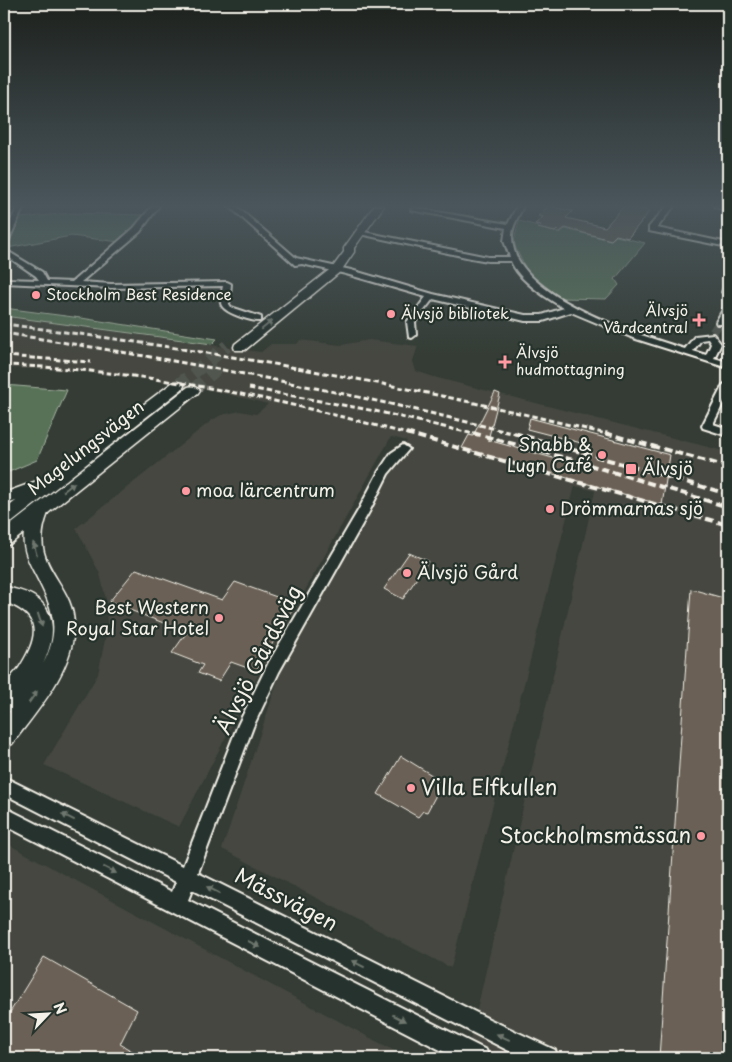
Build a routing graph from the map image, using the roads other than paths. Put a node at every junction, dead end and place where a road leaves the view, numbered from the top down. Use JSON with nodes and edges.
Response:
{"nodes":[{"id":1,"x":11,"y":256,"type":"edge"},
{"id":2,"x":107,"y":256,"type":"edge"},
{"id":3,"x":288,"y":256,"type":"edge"},
{"id":4,"x":344,"y":256,"type":"edge"},
{"id":5,"x":471,"y":256,"type":"edge"},
{"id":6,"x":512,"y":256,"type":"edge"},
{"id":7,"x":513,"y":259,"type":"junction"},
{"id":8,"x":327,"y":270,"type":"junction"},
{"id":9,"x":4,"y":281,"type":"edge"},
{"id":10,"x":44,"y":282,"type":"junction"},
{"id":11,"x":75,"y":283,"type":"junction"},
{"id":12,"x":728,"y":287,"type":"edge"},
{"id":13,"x":728,"y":294,"type":"edge"},
{"id":14,"x":431,"y":296,"type":"junction"},
{"id":15,"x":728,"y":308,"type":"edge"},
{"id":16,"x":570,"y":309,"type":"junction"},
{"id":17,"x":258,"y":319,"type":"junction"},
{"id":18,"x":720,"y":322,"type":"tunnel mouth"},
{"id":19,"x":412,"y":334,"type":"dead end"},
{"id":20,"x":227,"y":346,"type":"tunnel mouth"},
{"id":21,"x":240,"y":347,"type":"tunnel mouth"},
{"id":22,"x":688,"y":352,"type":"junction"},
{"id":23,"x":710,"y":359,"type":"junction"},
{"id":24,"x":728,"y":365,"type":"edge"},
{"id":25,"x":728,"y":385,"type":"edge"},
{"id":26,"x":177,"y":386,"type":"tunnel mouth"},
{"id":27,"x":193,"y":390,"type":"tunnel mouth"},
{"id":28,"x":728,"y":433,"type":"edge"},
{"id":29,"x":403,"y":449,"type":"dead end"},
{"id":30,"x":52,"y":482,"type":"junction"},
{"id":31,"x":4,"y":499,"type":"edge"},
{"id":32,"x":42,"y":508,"type":"junction"},
{"id":33,"x":4,"y":519,"type":"edge"},
{"id":34,"x":4,"y":539,"type":"edge"},
{"id":35,"x":4,"y":594,"type":"edge"},
{"id":36,"x":4,"y":704,"type":"edge"},
{"id":37,"x":4,"y":736,"type":"edge"},
{"id":38,"x":4,"y":785,"type":"edge"},
{"id":39,"x":4,"y":816,"type":"edge"},
{"id":40,"x":187,"y":876,"type":"junction"},
{"id":41,"x":177,"y":904,"type":"junction"},
{"id":42,"x":478,"y":1058,"type":"edge"},
{"id":43,"x":547,"y":1058,"type":"edge"}],
"edges":[{"from":1,"to":10,"type":"street"},
{"from":2,"to":11,"type":"street"},
{"from":3,"to":8,"type":"street"},
{"from":4,"to":8,"type":"main road"},
{"from":5,"to":7,"type":"street"},
{"from":6,"to":7,"type":"street"},
{"from":7,"to":16,"type":"street"},
{"from":8,"to":14,"type":"street"},
{"from":8,"to":17,"type":"main road"},
{"from":21,"to":8,"type":"main road","one_way":true},
{"from":9,"to":10,"type":"street"},
{"from":10,"to":11,"type":"street"},
{"from":11,"to":17,"type":"street"},
{"from":12,"to":13,"type":"street"},
{"from":14,"to":16,"type":"street"},
{"from":14,"to":19,"type":"street"},
{"from":15,"to":18,"type":"street"},
{"from":16,"to":22,"type":"street"},
{"from":17,"to":20,"type":"main road"},
{"from":22,"to":23,"type":"street"},
{"from":22,"to":23,"type":"street"},
{"from":23,"to":24,"type":"street"},
{"from":25,"to":28,"type":"street"},
{"from":26,"to":30,"type":"main road","name":"Magelungsvägen"},
{"from":32,"to":27,"type":"main road","name":"Magelungsvägen","one_way":true},
{"from":29,"to":40,"type":"street","name":"Älvsjö Gårdsväg"},
{"from":30,"to":31,"type":"main road"},
{"from":30,"to":33,"type":"main road","name":"Magelungsvägen"},
{"from":32,"to":34,"type":"main road","name":"Magelungsvägen"},
{"from":37,"to":32,"type":"main road","one_way":true},
{"from":35,"to":36,"type":"main road","one_way":true},
{"from":40,"to":38,"type":"street","name":"Mässvägen","one_way":true},
{"from":39,"to":41,"type":"street","one_way":true},
{"from":40,"to":41,"type":"street","name":"Älvsjö Gårdsväg"},
{"from":43,"to":40,"type":"street","name":"Mässvägen","one_way":true},
{"from":41,"to":42,"type":"street","one_way":true}]}
